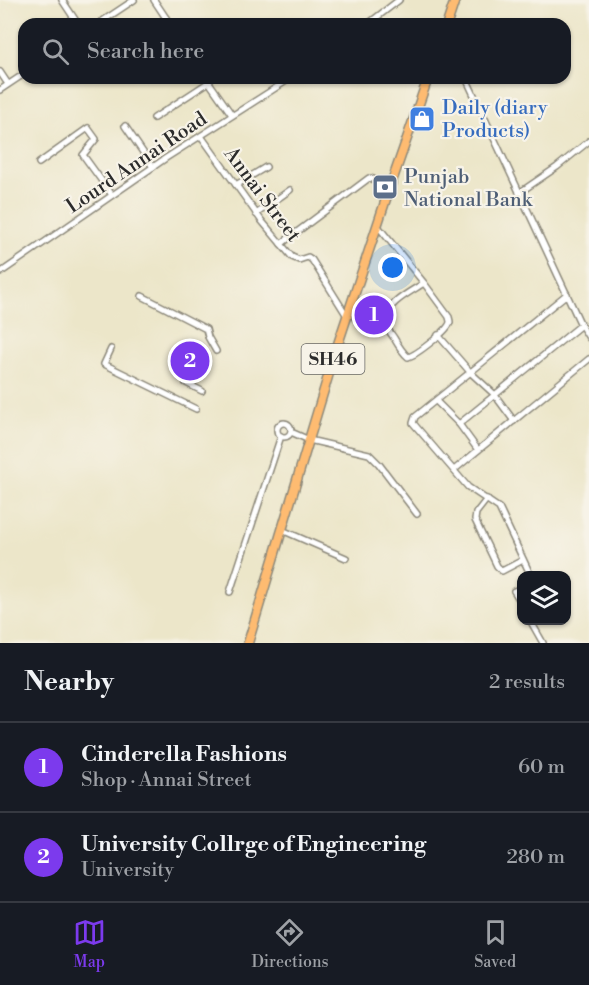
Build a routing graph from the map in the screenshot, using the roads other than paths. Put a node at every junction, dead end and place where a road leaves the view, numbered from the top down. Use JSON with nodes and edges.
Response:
{"nodes":[{"id":1,"x":134,"y":0,"type":"edge"},
{"id":2,"x":154,"y":0,"type":"edge"},
{"id":3,"x":399,"y":0,"type":"edge"},
{"id":4,"x":455,"y":0,"type":"edge"},
{"id":5,"x":65,"y":1,"type":"edge"},
{"id":6,"x":391,"y":2,"type":"edge"},
{"id":7,"x":75,"y":18,"type":"edge"},
{"id":8,"x":107,"y":18,"type":"edge"},
{"id":9,"x":166,"y":18,"type":"edge"},
{"id":10,"x":374,"y":18,"type":"edge"},
{"id":11,"x":449,"y":18,"type":"edge"},
{"id":12,"x":0,"y":72,"type":"edge"},
{"id":13,"x":18,"y":78,"type":"edge"},
{"id":14,"x":8,"y":84,"type":"junction"},
{"id":15,"x":201,"y":84,"type":"edge"},
{"id":16,"x":210,"y":84,"type":"edge"},
{"id":17,"x":281,"y":84,"type":"edge"},
{"id":18,"x":426,"y":84,"type":"edge"},
{"id":19,"x":469,"y":84,"type":"edge"},
{"id":20,"x":0,"y":90,"type":"edge"},
{"id":21,"x":232,"y":115,"type":"junction"},
{"id":22,"x":154,"y":118,"type":"dead end"},
{"id":23,"x":125,"y":126,"type":"dead end"},
{"id":24,"x":201,"y":135,"type":"junction"},
{"id":25,"x":589,"y":141,"type":"edge"},
{"id":26,"x":39,"y":163,"type":"dead end"},
{"id":27,"x":153,"y":167,"type":"junction"},
{"id":28,"x":266,"y":167,"type":"dead end"},
{"id":29,"x":236,"y":185,"type":"junction"},
{"id":30,"x":290,"y":190,"type":"dead end"},
{"id":31,"x":388,"y":193,"type":"junction"},
{"id":32,"x":519,"y":193,"type":"junction"},
{"id":33,"x":112,"y":195,"type":"junction"},
{"id":34,"x":256,"y":214,"type":"junction"},
{"id":35,"x":377,"y":225,"type":"junction"},
{"id":36,"x":281,"y":244,"type":"junction"},
{"id":37,"x":0,"y":273,"type":"edge"},
{"id":38,"x":424,"y":283,"type":"junction"},
{"id":39,"x":567,"y":294,"type":"junction"},
{"id":40,"x":142,"y":296,"type":"dead end"},
{"id":41,"x":347,"y":316,"type":"junction"},
{"id":42,"x":581,"y":325,"type":"junction"},
{"id":43,"x":438,"y":335,"type":"junction"},
{"id":44,"x":589,"y":338,"type":"edge"},
{"id":45,"x":111,"y":349,"type":"dead end"},
{"id":46,"x":216,"y":351,"type":"dead end"},
{"id":47,"x":589,"y":359,"type":"edge"},
{"id":48,"x":471,"y":373,"type":"junction"},
{"id":49,"x":186,"y":383,"type":"dead end"},
{"id":50,"x":202,"y":391,"type":"dead end"},
{"id":51,"x":494,"y":394,"type":"junction"},
{"id":52,"x":436,"y":401,"type":"junction"},
{"id":53,"x":196,"y":409,"type":"dead end"},
{"id":54,"x":514,"y":421,"type":"junction"},
{"id":55,"x":459,"y":424,"type":"junction"},
{"id":56,"x":291,"y":432,"type":"junction"},
{"id":57,"x":281,"y":436,"type":"junction"},
{"id":58,"x":309,"y":440,"type":"junction"},
{"id":59,"x":478,"y":450,"type":"junction"},
{"id":60,"x":454,"y":470,"type":"junction"},
{"id":61,"x":487,"y":500,"type":"junction"},
{"id":62,"x":417,"y":514,"type":"dead end"},
{"id":63,"x":282,"y":530,"type":"junction"},
{"id":64,"x":346,"y":558,"type":"dead end"},
{"id":65,"x":523,"y":560,"type":"junction"},
{"id":66,"x":528,"y":571,"type":"edge"},
{"id":67,"x":230,"y":592,"type":"dead end"},
{"id":68,"x":532,"y":625,"type":"edge"},
{"id":69,"x":248,"y":643,"type":"edge"},
{"id":70,"x":543,"y":643,"type":"edge"}],
"edges":[{"from":1,"to":8,"type":"street"},
{"from":2,"to":9,"type":"street"},
{"from":3,"to":6,"type":"street"},
{"from":4,"to":11,"type":"main road"},
{"from":5,"to":7,"type":"street"},
{"from":6,"to":10,"type":"street"},
{"from":12,"to":14,"type":"street"},
{"from":13,"to":14,"type":"street"},
{"from":14,"to":20,"type":"street"},
{"from":15,"to":22,"type":"street"},
{"from":16,"to":21,"type":"street"},
{"from":17,"to":21,"type":"street","name":"Lourd Annai Road"},
{"from":18,"to":31,"type":"main road","number":"SH46"},
{"from":19,"to":32,"type":"street"},
{"from":21,"to":24,"type":"street","name":"Lourd Annai Road"},
{"from":23,"to":27,"type":"street"},
{"from":24,"to":27,"type":"street","name":"Lourd Annai Road"},
{"from":24,"to":29,"type":"street","name":"Annai Street"},
{"from":25,"to":32,"type":"street"},
{"from":26,"to":33,"type":"street"},
{"from":27,"to":33,"type":"street","name":"Lourd Annai Road"},
{"from":28,"to":29,"type":"street"},
{"from":29,"to":34,"type":"street","name":"Annai Street"},
{"from":30,"to":34,"type":"street"},
{"from":31,"to":35,"type":"main road","number":"SH46"},
{"from":31,"to":36,"type":"street"},
{"from":32,"to":39,"type":"street"},
{"from":33,"to":37,"type":"street","name":"Lourd Annai Road"},
{"from":34,"to":36,"type":"street","name":"Annai Street"},
{"from":35,"to":38,"type":"street"},
{"from":35,"to":41,"type":"main road","number":"SH46"},
{"from":36,"to":41,"type":"street","name":"Annai Street"},
{"from":38,"to":43,"type":"street"},
{"from":38,"to":43,"type":"street"},
{"from":39,"to":42,"type":"street"},
{"from":39,"to":48,"type":"street"},
{"from":40,"to":46,"type":"street"},
{"from":41,"to":58,"type":"main road","number":"SH46"},
{"from":42,"to":44,"type":"street"},
{"from":42,"to":51,"type":"street"},
{"from":43,"to":48,"type":"street"},
{"from":45,"to":53,"type":"street"},
{"from":47,"to":54,"type":"street"},
{"from":48,"to":51,"type":"street"},
{"from":48,"to":52,"type":"street"},
{"from":49,"to":50,"type":"street"},
{"from":51,"to":54,"type":"street"},
{"from":51,"to":55,"type":"street"},
{"from":52,"to":55,"type":"street"},
{"from":52,"to":60,"type":"street"},
{"from":54,"to":59,"type":"street"},
{"from":55,"to":59,"type":"street"},
{"from":56,"to":57,"type":"street"},
{"from":56,"to":57,"type":"street"},
{"from":56,"to":58,"type":"street"},
{"from":57,"to":67,"type":"street"},
{"from":58,"to":62,"type":"street"},
{"from":58,"to":63,"type":"main road","number":"SH46"},
{"from":59,"to":60,"type":"street"},
{"from":60,"to":61,"type":"street"},
{"from":61,"to":65,"type":"street"},
{"from":61,"to":65,"type":"street"},
{"from":63,"to":64,"type":"street"},
{"from":63,"to":69,"type":"main road","number":"SH46"},
{"from":65,"to":66,"type":"street"},
{"from":68,"to":70,"type":"street"}]}
